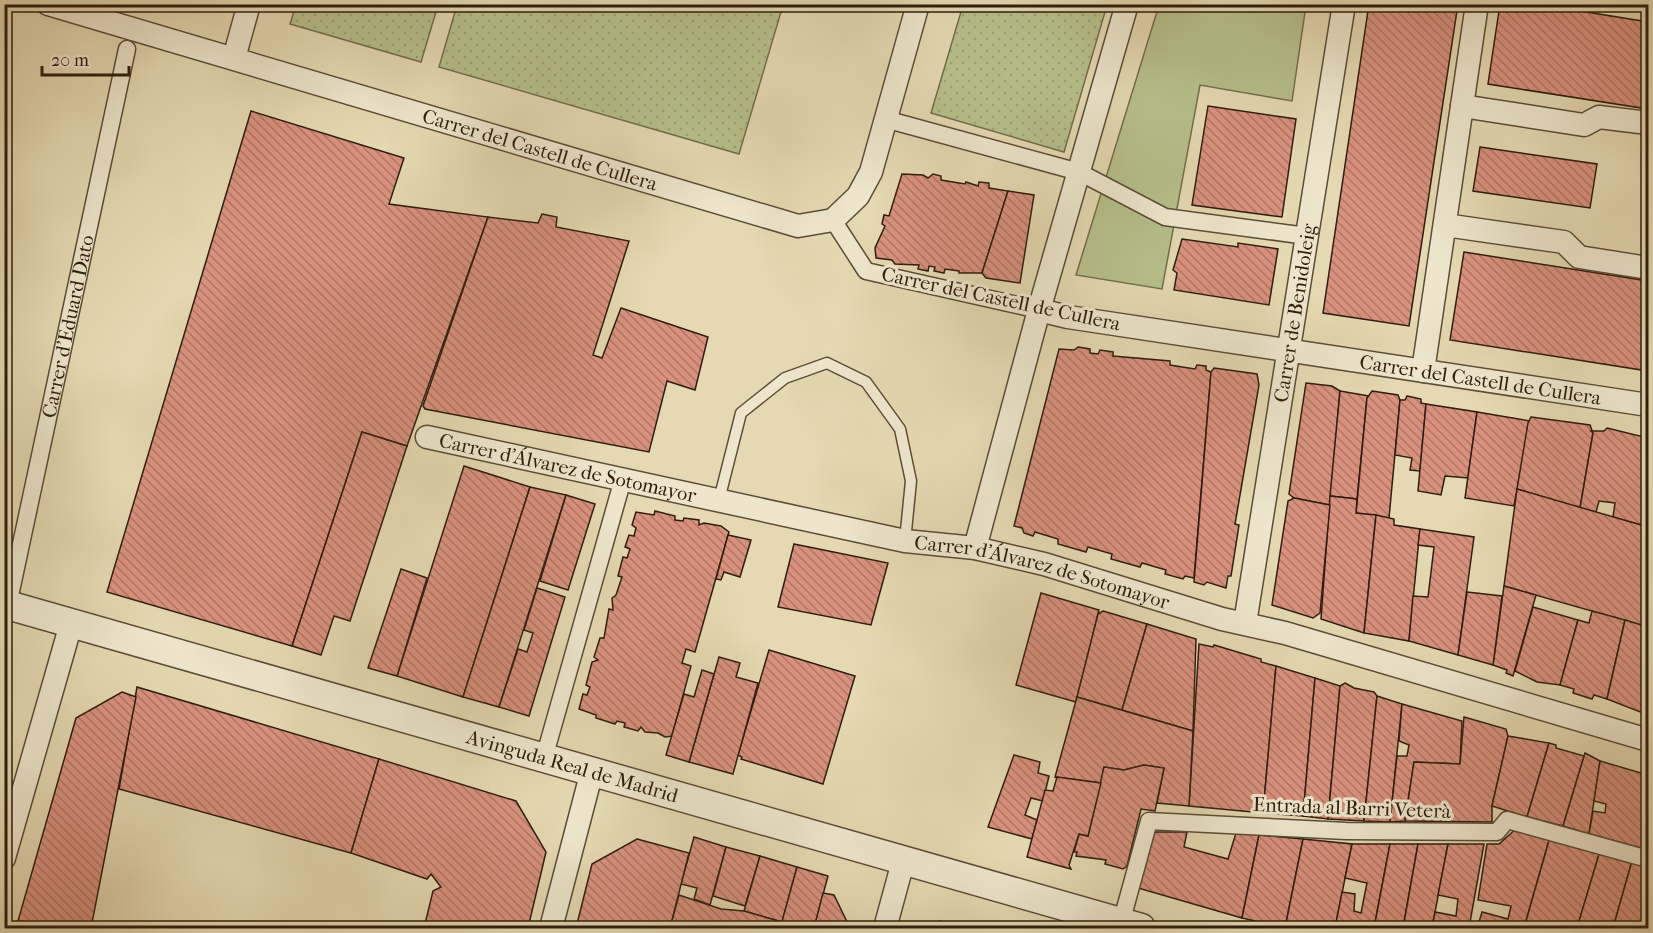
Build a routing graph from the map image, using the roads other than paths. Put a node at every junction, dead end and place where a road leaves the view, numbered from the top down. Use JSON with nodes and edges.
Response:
{"nodes":[{"id":1,"x":48,"y":4,"type":"edge"},
{"id":2,"x":249,"y":4,"type":"edge"},
{"id":3,"x":918,"y":4,"type":"edge"},
{"id":4,"x":1127,"y":4,"type":"edge"},
{"id":5,"x":1344,"y":4,"type":"edge"},
{"id":6,"x":1477,"y":4,"type":"edge"},
{"id":7,"x":127,"y":49,"type":"dead end"},
{"id":8,"x":234,"y":58,"type":"junction"},
{"id":9,"x":1462,"y":106,"type":"junction"},
{"id":10,"x":885,"y":119,"type":"junction"},
{"id":11,"x":1648,"y":123,"type":"edge"},
{"id":12,"x":1078,"y":172,"type":"junction"},
{"id":13,"x":833,"y":220,"type":"junction"},
{"id":14,"x":1445,"y":225,"type":"junction"},
{"id":15,"x":1307,"y":236,"type":"junction"},
{"id":16,"x":1648,"y":268,"type":"edge"},
{"id":17,"x":1039,"y":310,"type":"junction"},
{"id":18,"x":1289,"y":350,"type":"junction"},
{"id":19,"x":1424,"y":371,"type":"junction"},
{"id":20,"x":1648,"y":405,"type":"edge"},
{"id":21,"x":428,"y":437,"type":"dead end"},
{"id":22,"x":623,"y":479,"type":"junction"},
{"id":23,"x":719,"y":500,"type":"junction"},
{"id":24,"x":905,"y":541,"type":"junction"},
{"id":25,"x":975,"y":548,"type":"junction"},
{"id":26,"x":6,"y":605,"type":"edge"},
{"id":27,"x":1245,"y":622,"type":"junction"},
{"id":28,"x":71,"y":624,"type":"junction"},
{"id":29,"x":1648,"y":740,"type":"edge"},
{"id":30,"x":544,"y":758,"type":"junction"},
{"id":31,"x":592,"y":771,"type":"junction"},
{"id":32,"x":4,"y":858,"type":"edge"},
{"id":33,"x":1648,"y":859,"type":"edge"},
{"id":34,"x":903,"y":862,"type":"junction"},
{"id":35,"x":1131,"y":926,"type":"edge"},
{"id":36,"x":551,"y":928,"type":"edge"},
{"id":37,"x":885,"y":928,"type":"edge"}],
"edges":[{"from":1,"to":8,"type":"street","name":"Carrer del Castell de Cullera"},
{"from":2,"to":8,"type":"street"},
{"from":3,"to":10,"type":"street"},
{"from":4,"to":12,"type":"street"},
{"from":5,"to":15,"type":"street","name":"Carrer de Benidoleig"},
{"from":6,"to":9,"type":"street"},
{"from":7,"to":26,"type":"street","name":"Carrer d'Eduard Dato"},
{"from":8,"to":13,"type":"street","name":"Carrer del Castell de Cullera"},
{"from":9,"to":11,"type":"street"},
{"from":9,"to":14,"type":"street"},
{"from":10,"to":12,"type":"street"},
{"from":10,"to":13,"type":"street"},
{"from":12,"to":15,"type":"street"},
{"from":12,"to":17,"type":"street"},
{"from":13,"to":17,"type":"street","name":"Carrer del Castell de Cullera"},
{"from":14,"to":16,"type":"street"},
{"from":14,"to":19,"type":"street"},
{"from":15,"to":18,"type":"street","name":"Carrer de Benidoleig"},
{"from":17,"to":18,"type":"street","name":"Carrer del Castell de Cullera"},
{"from":17,"to":25,"type":"street"},
{"from":18,"to":19,"type":"street","name":"Carrer del Castell de Cullera"},
{"from":18,"to":27,"type":"street","name":"Carrer de Benidoleig"},
{"from":19,"to":20,"type":"street","name":"Carrer del Castell de Cullera"},
{"from":21,"to":22,"type":"street","name":"Carrer d'Álvarez de Sotomayor"},
{"from":22,"to":23,"type":"street","name":"Carrer d'Álvarez de Sotomayor"},
{"from":22,"to":30,"type":"street"},
{"from":23,"to":24,"type":"street","name":"Carrer d'Álvarez de Sotomayor"},
{"from":23,"to":24,"type":"lane"},
{"from":24,"to":25,"type":"street","name":"Carrer d'Álvarez de Sotomayor"},
{"from":25,"to":27,"type":"street","name":"Carrer d'Álvarez de Sotomayor"},
{"from":26,"to":28,"type":"street","name":"Avinguda Real de Madrid"},
{"from":27,"to":29,"type":"street","name":"Carrer d'Álvarez de Sotomayor"},
{"from":28,"to":30,"type":"street","name":"Avinguda Real de Madrid"},
{"from":28,"to":32,"type":"street"},
{"from":30,"to":31,"type":"street","name":"Avinguda Real de Madrid"},
{"from":31,"to":34,"type":"street","name":"Avinguda Real de Madrid"},
{"from":31,"to":36,"type":"street"},
{"from":33,"to":35,"type":"street","name":"Entrada al Barri Veterà"},
{"from":34,"to":35,"type":"street","name":"Avinguda Real de Madrid"},
{"from":34,"to":37,"type":"street"}]}
